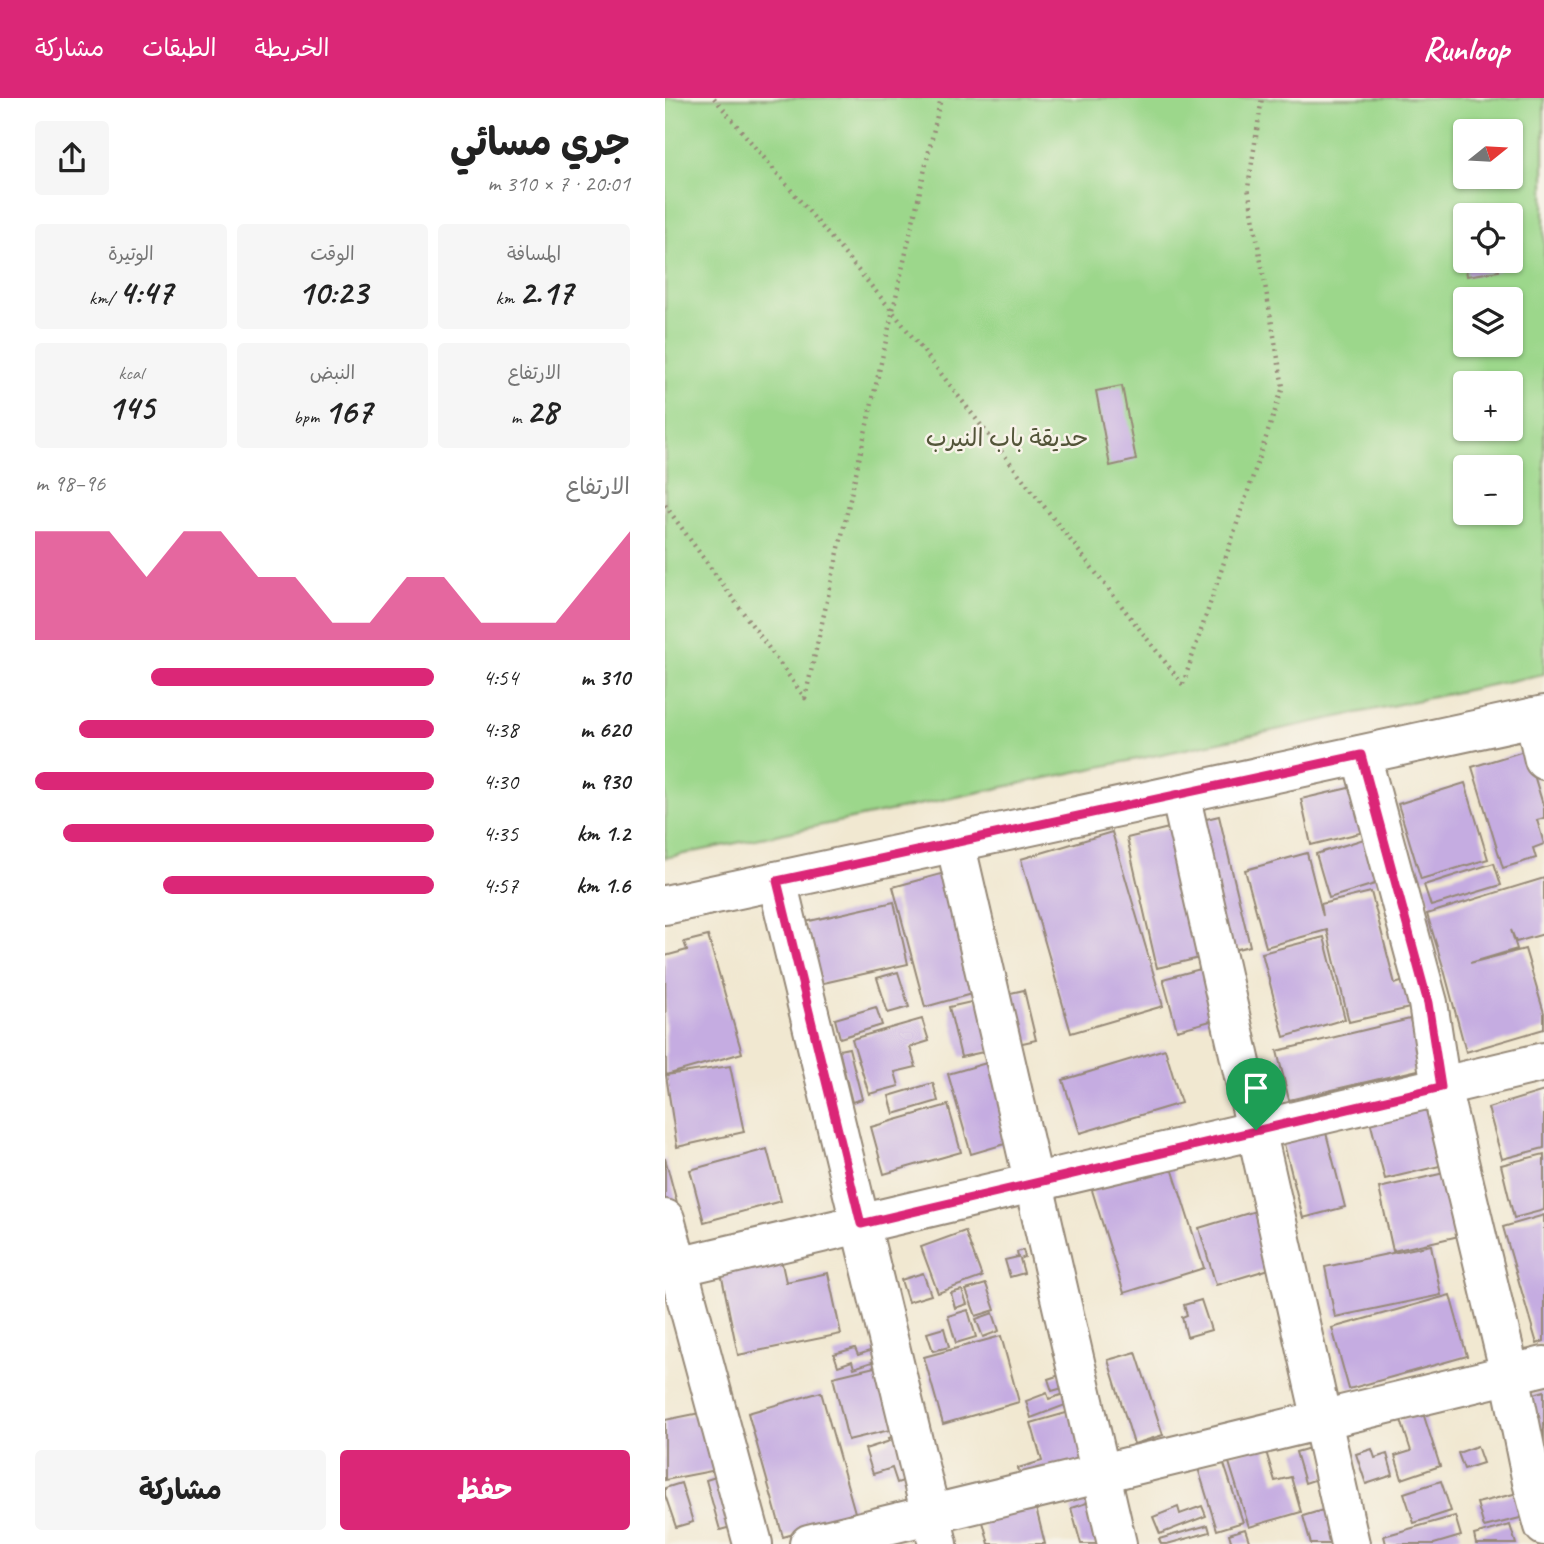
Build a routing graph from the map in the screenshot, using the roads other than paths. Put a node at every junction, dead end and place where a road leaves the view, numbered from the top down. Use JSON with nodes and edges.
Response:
{"nodes":[{"id":1,"x":1539,"y":716,"type":"edge"},
{"id":2,"x":1361,"y":755,"type":"junction"},
{"id":3,"x":1544,"y":760,"type":"edge"},
{"id":4,"x":1180,"y":794,"type":"junction"},
{"id":5,"x":955,"y":842,"type":"junction"},
{"id":6,"x":777,"y":881,"type":"junction"},
{"id":7,"x":665,"y":905,"type":"edge"},
{"id":8,"x":1544,"y":1062,"type":"edge"},
{"id":9,"x":1441,"y":1087,"type":"junction"},
{"id":10,"x":1256,"y":1130,"type":"junction"},
{"id":11,"x":1033,"y":1183,"type":"junction"},
{"id":12,"x":665,"y":1219,"type":"edge"},
{"id":13,"x":861,"y":1224,"type":"junction"},
{"id":14,"x":671,"y":1269,"type":"edge"},
{"id":15,"x":1527,"y":1370,"type":"edge"},
{"id":16,"x":1322,"y":1420,"type":"junction"},
{"id":17,"x":1101,"y":1473,"type":"junction"},
{"id":18,"x":1544,"y":1525,"type":"edge"},
{"id":19,"x":935,"y":1529,"type":"edge"},
{"id":20,"x":753,"y":1544,"type":"edge"},
{"id":21,"x":809,"y":1544,"type":"edge"},
{"id":22,"x":1117,"y":1544,"type":"edge"},
{"id":23,"x":1350,"y":1544,"type":"edge"}],
"edges":[{"from":1,"to":2,"type":"street"},
{"from":1,"to":3,"type":"street"},
{"from":2,"to":4,"type":"street"},
{"from":2,"to":9,"type":"street"},
{"from":4,"to":5,"type":"street"},
{"from":4,"to":10,"type":"street"},
{"from":5,"to":6,"type":"street"},
{"from":5,"to":11,"type":"street"},
{"from":6,"to":7,"type":"street"},
{"from":6,"to":13,"type":"street"},
{"from":8,"to":9,"type":"street"},
{"from":9,"to":10,"type":"street"},
{"from":9,"to":15,"type":"street"},
{"from":10,"to":11,"type":"street"},
{"from":10,"to":16,"type":"street"},
{"from":11,"to":13,"type":"street"},
{"from":11,"to":17,"type":"street"},
{"from":12,"to":14,"type":"street"},
{"from":13,"to":14,"type":"street"},
{"from":13,"to":19,"type":"street"},
{"from":14,"to":20,"type":"street"},
{"from":15,"to":16,"type":"street"},
{"from":15,"to":18,"type":"street"},
{"from":16,"to":17,"type":"street"},
{"from":16,"to":23,"type":"street"},
{"from":17,"to":19,"type":"street"},
{"from":17,"to":22,"type":"street"},
{"from":19,"to":21,"type":"street"}]}
